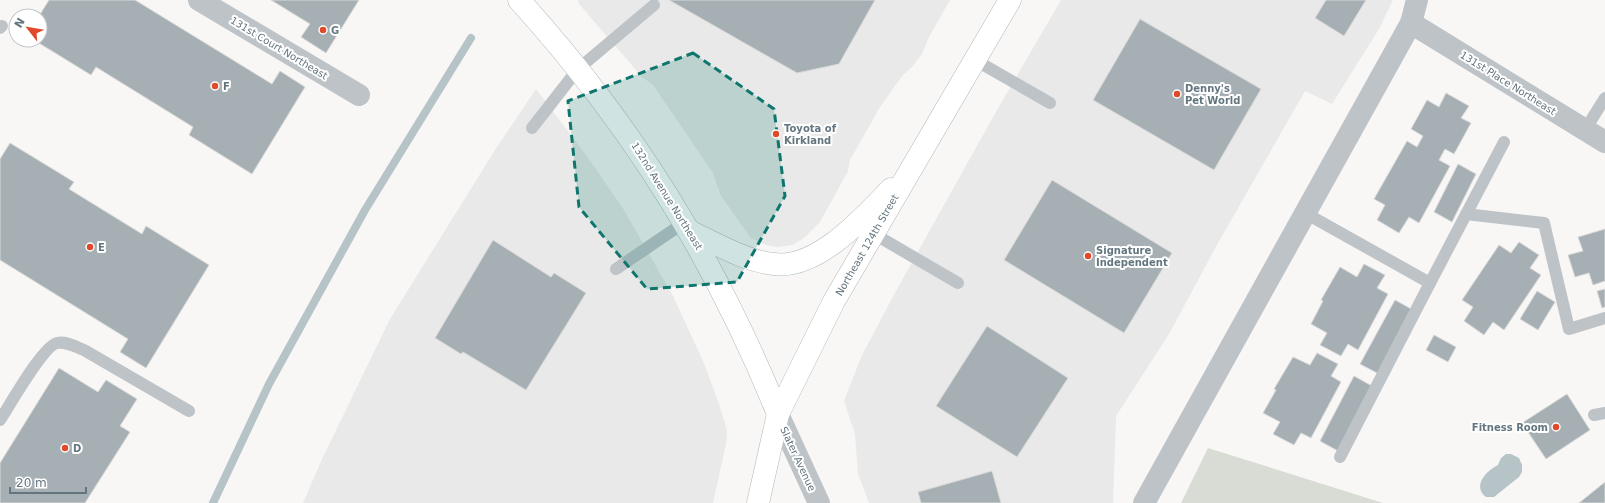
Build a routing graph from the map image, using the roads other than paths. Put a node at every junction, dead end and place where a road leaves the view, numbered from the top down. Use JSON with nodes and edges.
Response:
{"nodes":[{"id":1,"x":199,"y":0,"type":"edge"},
{"id":2,"x":519,"y":0,"type":"edge"},
{"id":3,"x":1010,"y":0,"type":"edge"},
{"id":4,"x":1417,"y":0,"type":"edge"},
{"id":5,"x":654,"y":5,"type":"dead end"},
{"id":6,"x":1410,"y":23,"type":"junction"},
{"id":7,"x":975,"y":60,"type":"junction"},
{"id":8,"x":578,"y":69,"type":"junction"},
{"id":9,"x":359,"y":96,"type":"dead end"},
{"id":10,"x":1605,"y":98,"type":"edge"},
{"id":11,"x":1050,"y":102,"type":"dead end"},
{"id":12,"x":532,"y":128,"type":"dead end"},
{"id":13,"x":1585,"y":130,"type":"junction"},
{"id":14,"x":1504,"y":142,"type":"dead end"},
{"id":15,"x":1605,"y":142,"type":"edge"},
{"id":16,"x":914,"y":164,"type":"junction"},
{"id":17,"x":1305,"y":213,"type":"junction"},
{"id":18,"x":1466,"y":214,"type":"junction"},
{"id":19,"x":688,"y":227,"type":"junction"},
{"id":20,"x":874,"y":234,"type":"junction"},
{"id":21,"x":616,"y":269,"type":"dead end"},
{"id":22,"x":958,"y":282,"type":"dead end"},
{"id":23,"x":1430,"y":283,"type":"junction"},
{"id":24,"x":1605,"y":318,"type":"edge"},
{"id":25,"x":189,"y":411,"type":"dead end"},
{"id":26,"x":778,"y":414,"type":"junction"},
{"id":27,"x":0,"y":420,"type":"edge"},
{"id":28,"x":1340,"y":457,"type":"dead end"},
{"id":29,"x":758,"y":503,"type":"edge"},
{"id":30,"x":819,"y":503,"type":"edge"},
{"id":31,"x":1144,"y":503,"type":"edge"}],
"edges":[{"from":1,"to":9,"type":"street","name":"131st Court Northeast"},
{"from":2,"to":8,"type":"main road","name":"132nd Avenue Northeast"},
{"from":3,"to":7,"type":"main road","name":"Northeast 124th Street"},
{"from":4,"to":6,"type":"street"},
{"from":5,"to":8,"type":"lane"},
{"from":6,"to":13,"type":"street","name":"131st Place Northeast"},
{"from":6,"to":17,"type":"street"},
{"from":7,"to":11,"type":"lane"},
{"from":7,"to":16,"type":"main road","name":"Northeast 124th Street"},
{"from":8,"to":12,"type":"lane"},
{"from":8,"to":19,"type":"main road","name":"132nd Avenue Northeast"},
{"from":10,"to":13,"type":"lane"},
{"from":13,"to":15,"type":"street","name":"131st Place Northeast"},
{"from":14,"to":18,"type":"lane"},
{"from":16,"to":19,"type":"main road"},
{"from":16,"to":20,"type":"main road","name":"Northeast 124th Street"},
{"from":17,"to":23,"type":"lane"},
{"from":17,"to":31,"type":"street"},
{"from":18,"to":23,"type":"lane"},
{"from":18,"to":24,"type":"lane"},
{"from":19,"to":21,"type":"lane"},
{"from":19,"to":26,"type":"main road","name":"132nd Avenue Northeast"},
{"from":20,"to":22,"type":"lane"},
{"from":20,"to":26,"type":"main road","name":"Northeast 124th Street"},
{"from":23,"to":28,"type":"lane"},
{"from":25,"to":27,"type":"lane"},
{"from":26,"to":29,"type":"main road","name":"Northeast 124th Street"},
{"from":26,"to":30,"type":"street","name":"Slater Avenue"}]}
